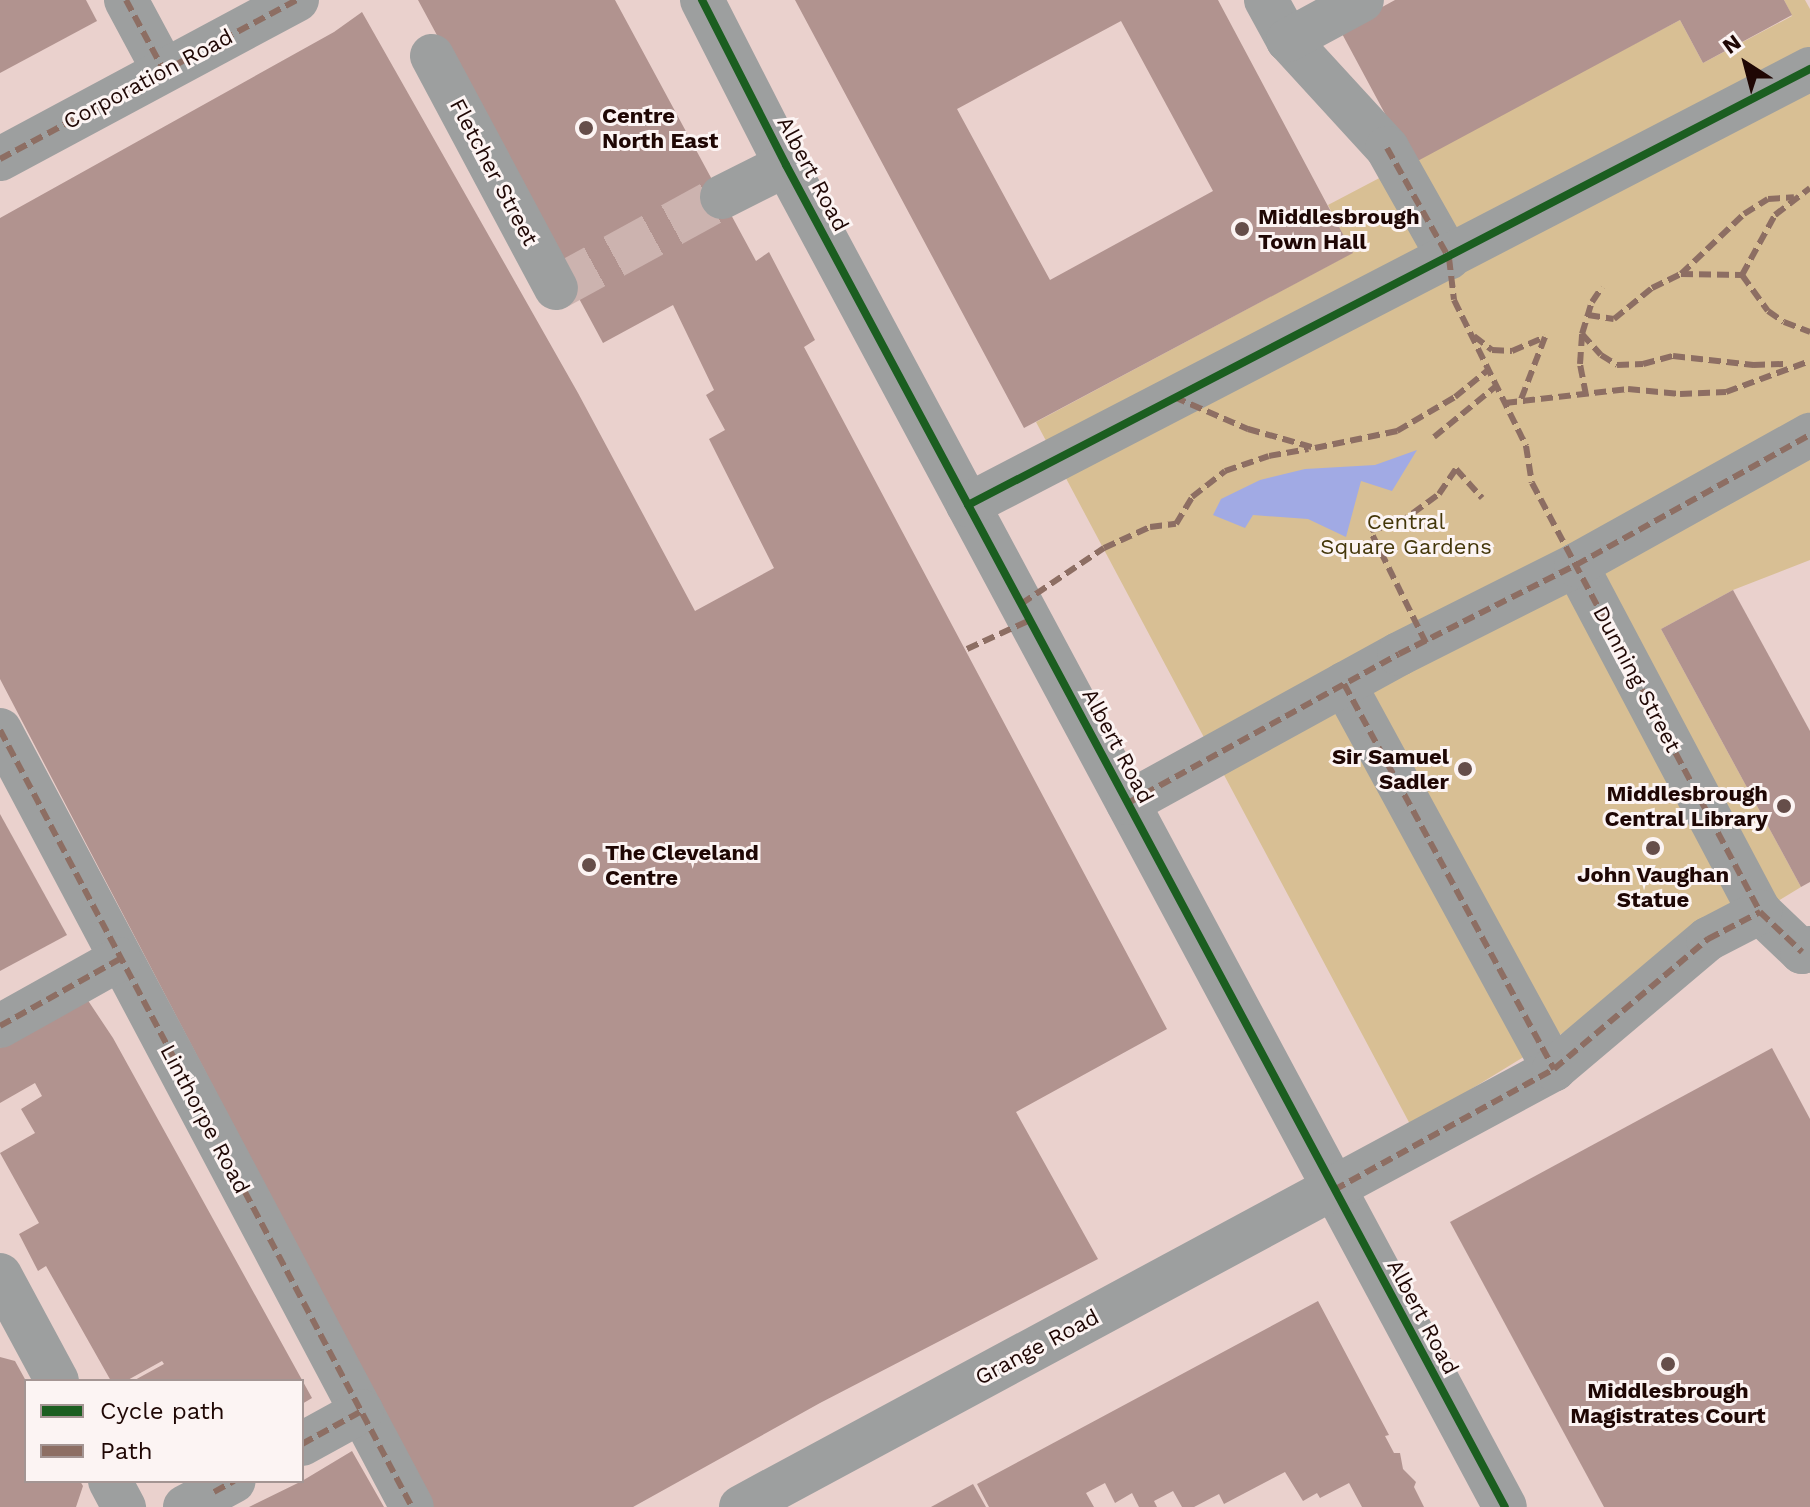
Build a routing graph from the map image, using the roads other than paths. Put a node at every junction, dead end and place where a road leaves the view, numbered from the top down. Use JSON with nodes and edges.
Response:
{"nodes":[{"id":1,"x":126,"y":0,"type":"edge"},
{"id":2,"x":297,"y":0,"type":"edge"},
{"id":3,"x":702,"y":0,"type":"edge"},
{"id":4,"x":1266,"y":0,"type":"edge"},
{"id":5,"x":1362,"y":0,"type":"edge"},
{"id":6,"x":1288,"y":40,"type":"junction"},
{"id":7,"x":432,"y":56,"type":"dead end"},
{"id":8,"x":163,"y":69,"type":"junction"},
{"id":9,"x":1810,"y":69,"type":"edge"},
{"id":10,"x":0,"y":157,"type":"edge"},
{"id":11,"x":786,"y":165,"type":"junction"},
{"id":12,"x":722,"y":197,"type":"tunnel mouth"},
{"id":13,"x":1449,"y":258,"type":"junction"},
{"id":14,"x":556,"y":288,"type":"dead end"},
{"id":15,"x":1810,"y":435,"type":"edge"},
{"id":16,"x":968,"y":505,"type":"junction"},
{"id":17,"x":1576,"y":565,"type":"junction"},
{"id":18,"x":1344,"y":684,"type":"junction"},
{"id":19,"x":0,"y":730,"type":"edge"},
{"id":20,"x":1128,"y":803,"type":"junction"},
{"id":21,"x":1760,"y":912,"type":"junction"},
{"id":22,"x":1806,"y":950,"type":"edge"},
{"id":23,"x":120,"y":959,"type":"junction"},
{"id":24,"x":0,"y":1026,"type":"edge"},
{"id":25,"x":1554,"y":1069,"type":"junction"},
{"id":26,"x":1334,"y":1190,"type":"junction"},
{"id":27,"x":3,"y":1287,"type":"edge"},
{"id":28,"x":56,"y":1379,"type":"edge"},
{"id":29,"x":362,"y":1411,"type":"junction"},
{"id":30,"x":304,"y":1443,"type":"edge"},
{"id":31,"x":111,"y":1483,"type":"edge"},
{"id":32,"x":124,"y":1507,"type":"edge"},
{"id":33,"x":412,"y":1507,"type":"edge"},
{"id":34,"x":741,"y":1507,"type":"edge"},
{"id":35,"x":1505,"y":1507,"type":"edge"}],
"edges":[{"from":1,"to":8,"type":"street"},
{"from":2,"to":8,"type":"street","name":"Corporation Road"},
{"from":3,"to":11,"type":"street","name":"Albert Road"},
{"from":4,"to":6,"type":"street"},
{"from":5,"to":6,"type":"street"},
{"from":6,"to":13,"type":"street"},
{"from":7,"to":14,"type":"street","name":"Fletcher Street"},
{"from":8,"to":10,"type":"street","name":"Corporation Road"},
{"from":9,"to":13,"type":"street"},
{"from":11,"to":12,"type":"street"},
{"from":11,"to":16,"type":"street","name":"Albert Road"},
{"from":13,"to":16,"type":"street"},
{"from":15,"to":17,"type":"street"},
{"from":16,"to":20,"type":"street","name":"Albert Road"},
{"from":17,"to":18,"type":"street"},
{"from":17,"to":21,"type":"street","name":"Dunning Street"},
{"from":18,"to":20,"type":"street"},
{"from":18,"to":25,"type":"street"},
{"from":19,"to":23,"type":"street","name":"Linthorpe Road"},
{"from":20,"to":26,"type":"street","name":"Albert Road"},
{"from":21,"to":22,"type":"street","name":"Dunning Street"},
{"from":21,"to":25,"type":"street","name":"Grange Road"},
{"from":23,"to":24,"type":"street"},
{"from":23,"to":29,"type":"street","name":"Linthorpe Road"},
{"from":25,"to":26,"type":"street","name":"Grange Road"},
{"from":26,"to":34,"type":"street","name":"Grange Road"},
{"from":26,"to":35,"type":"street","name":"Albert Road"},
{"from":27,"to":28,"type":"street"},
{"from":29,"to":30,"type":"street"},
{"from":29,"to":33,"type":"street","name":"Linthorpe Road"},
{"from":31,"to":32,"type":"street"}]}
